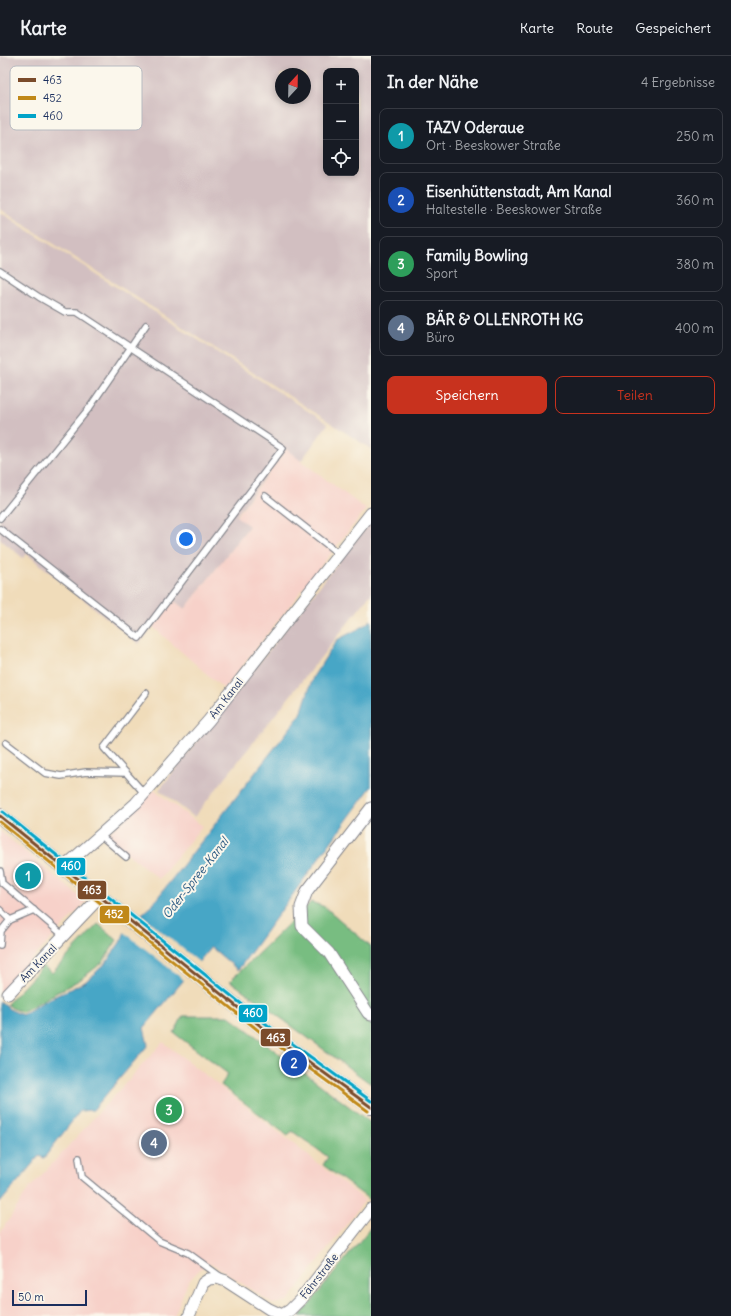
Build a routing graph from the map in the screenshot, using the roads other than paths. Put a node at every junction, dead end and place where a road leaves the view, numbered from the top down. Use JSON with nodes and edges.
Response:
{"nodes":[{"id":1,"x":0,"y":271,"type":"edge"},
{"id":2,"x":146,"y":325,"type":"dead end"},
{"id":3,"x":131,"y":348,"type":"junction"},
{"id":4,"x":265,"y":496,"type":"dead end"},
{"id":5,"x":371,"y":513,"type":"edge"},
{"id":6,"x":0,"y":518,"type":"edge"},
{"id":7,"x":0,"y":529,"type":"edge"},
{"id":8,"x":339,"y":554,"type":"junction"},
{"id":9,"x":146,"y":693,"type":"dead end"},
{"id":10,"x":6,"y":743,"type":"dead end"},
{"id":11,"x":126,"y":773,"type":"junction"},
{"id":12,"x":144,"y":793,"type":"junction"},
{"id":13,"x":371,"y":808,"type":"edge"},
{"id":14,"x":0,"y":816,"type":"edge"},
{"id":15,"x":99,"y":835,"type":"junction"},
{"id":16,"x":126,"y":857,"type":"dead end"},
{"id":17,"x":64,"y":867,"type":"junction"},
{"id":18,"x":0,"y":871,"type":"edge"},
{"id":19,"x":1,"y":884,"type":"edge"},
{"id":20,"x":100,"y":897,"type":"junction"},
{"id":21,"x":0,"y":910,"type":"edge"},
{"id":22,"x":34,"y":910,"type":"junction"},
{"id":23,"x":10,"y":920,"type":"junction"},
{"id":24,"x":64,"y":936,"type":"junction"},
{"id":25,"x":0,"y":945,"type":"edge"},
{"id":26,"x":8,"y":994,"type":"dead end"},
{"id":27,"x":371,"y":1015,"type":"edge"},
{"id":28,"x":371,"y":1107,"type":"edge"},
{"id":29,"x":79,"y":1158,"type":"dead end"},
{"id":30,"x":371,"y":1209,"type":"edge"},
{"id":31,"x":226,"y":1281,"type":"junction"},
{"id":32,"x":189,"y":1316,"type":"edge"}],
"edges":[{"from":1,"to":3,"type":"lane"},
{"from":2,"to":3,"type":"lane"},
{"from":3,"to":6,"type":"lane"},
{"from":3,"to":7,"type":"lane"},
{"from":4,"to":8,"type":"lane"},
{"from":5,"to":8,"type":"street","name":"Am Kanal"},
{"from":8,"to":12,"type":"street","name":"Am Kanal"},
{"from":9,"to":11,"type":"lane"},
{"from":10,"to":11,"type":"lane"},
{"from":11,"to":12,"type":"lane"},
{"from":12,"to":15,"type":"street","name":"Am Kanal"},
{"from":13,"to":27,"type":"street"},
{"from":14,"to":17,"type":"street"},
{"from":15,"to":16,"type":"lane"},
{"from":15,"to":17,"type":"street","name":"Am Kanal"},
{"from":17,"to":20,"type":"street"},
{"from":18,"to":19,"type":"lane"},
{"from":19,"to":22,"type":"lane"},
{"from":20,"to":24,"type":"street","name":"Am Kanal"},
{"from":20,"to":28,"type":"street"},
{"from":21,"to":23,"type":"lane"},
{"from":22,"to":23,"type":"lane"},
{"from":22,"to":24,"type":"lane"},
{"from":23,"to":25,"type":"lane"},
{"from":24,"to":26,"type":"street","name":"Am Kanal"},
{"from":29,"to":31,"type":"lane"},
{"from":30,"to":31,"type":"street","name":"Fährstraße"},
{"from":31,"to":32,"type":"street"}]}
